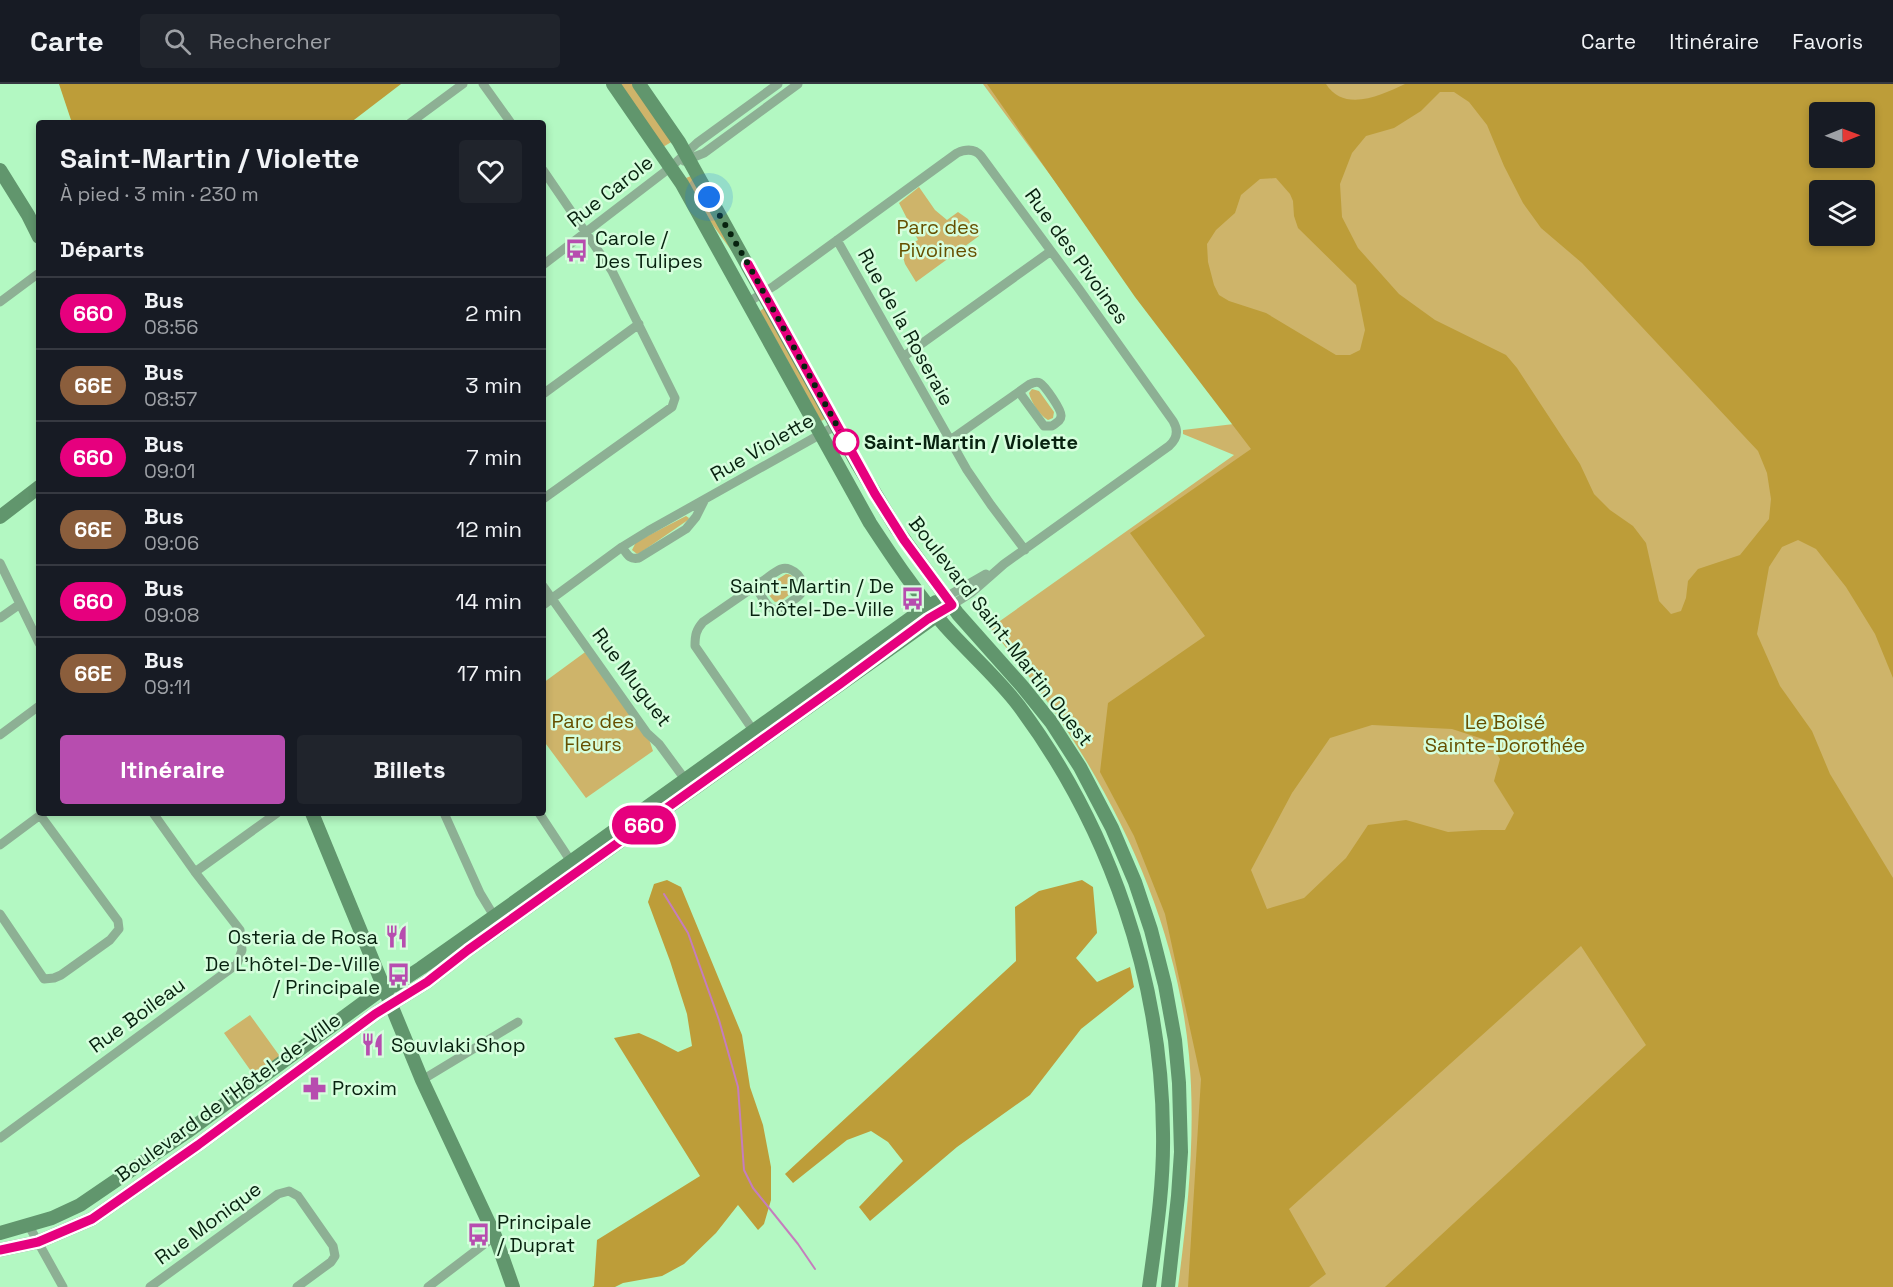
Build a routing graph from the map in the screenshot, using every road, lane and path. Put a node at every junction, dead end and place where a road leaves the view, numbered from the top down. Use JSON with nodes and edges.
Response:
{"nodes":[{"id":1,"x":463,"y":84,"type":"edge"},
{"id":2,"x":483,"y":84,"type":"edge"},
{"id":3,"x":613,"y":84,"type":"edge"},
{"id":4,"x":639,"y":84,"type":"edge"},
{"id":5,"x":778,"y":84,"type":"edge"},
{"id":6,"x":798,"y":84,"type":"edge"},
{"id":7,"x":414,"y":120,"type":"edge"},
{"id":8,"x":509,"y":120,"type":"edge"},
{"id":9,"x":687,"y":157,"type":"junction"},
{"id":10,"x":671,"y":167,"type":"junction"},
{"id":11,"x":0,"y":171,"type":"edge"},
{"id":12,"x":546,"y":174,"type":"edge"},
{"id":13,"x":36,"y":231,"type":"edge"},
{"id":14,"x":585,"y":233,"type":"junction"},
{"id":15,"x":837,"y":240,"type":"junction"},
{"id":16,"x":1051,"y":251,"type":"junction"},
{"id":17,"x":546,"y":263,"type":"edge"},
{"id":18,"x":36,"y":275,"type":"edge"},
{"id":19,"x":764,"y":293,"type":"junction"},
{"id":20,"x":0,"y":302,"type":"edge"},
{"id":21,"x":747,"y":303,"type":"junction"},
{"id":22,"x":639,"y":324,"type":"junction"},
{"id":23,"x":903,"y":357,"type":"junction"},
{"id":24,"x":546,"y":392,"type":"edge"},
{"id":25,"x":1019,"y":392,"type":"junction"},
{"id":26,"x":837,"y":425,"type":"junction"},
{"id":27,"x":820,"y":435,"type":"junction"},
{"id":28,"x":949,"y":441,"type":"junction"},
{"id":29,"x":36,"y":489,"type":"edge"},
{"id":30,"x":546,"y":497,"type":"edge"},
{"id":31,"x":705,"y":500,"type":"junction"},
{"id":32,"x":0,"y":517,"type":"edge"},
{"id":33,"x":622,"y":547,"type":"junction"},
{"id":34,"x":1025,"y":550,"type":"junction"},
{"id":35,"x":0,"y":563,"type":"edge"},
{"id":36,"x":1004,"y":564,"type":"joint"},
{"id":37,"x":755,"y":586,"type":"junction"},
{"id":38,"x":546,"y":590,"type":"edge"},
{"id":39,"x":552,"y":598,"type":"junction"},
{"id":40,"x":949,"y":601,"type":"junction"},
{"id":41,"x":546,"y":603,"type":"edge"},
{"id":42,"x":20,"y":604,"type":"junction"},
{"id":43,"x":932,"y":610,"type":"junction"},
{"id":44,"x":0,"y":618,"type":"edge"},
{"id":45,"x":36,"y":637,"type":"edge"},
{"id":46,"x":36,"y":708,"type":"edge"},
{"id":47,"x":0,"y":735,"type":"edge"},
{"id":48,"x":757,"y":736,"type":"junction"},
{"id":49,"x":689,"y":785,"type":"junction"},
{"id":50,"x":39,"y":816,"type":"edge"},
{"id":51,"x":43,"y":816,"type":"edge"},
{"id":52,"x":155,"y":816,"type":"edge"},
{"id":53,"x":273,"y":816,"type":"edge"},
{"id":54,"x":313,"y":816,"type":"edge"},
{"id":55,"x":445,"y":816,"type":"edge"},
{"id":56,"x":541,"y":816,"type":"edge"},
{"id":57,"x":0,"y":844,"type":"edge"},
{"id":58,"x":575,"y":867,"type":"junction"},
{"id":59,"x":195,"y":872,"type":"junction"},
{"id":60,"x":0,"y":914,"type":"edge"},
{"id":61,"x":497,"y":922,"type":"junction"},
{"id":62,"x":384,"y":990,"type":"junction"},
{"id":63,"x":390,"y":1004,"type":"junction"},
{"id":64,"x":518,"y":1022,"type":"dead end"},
{"id":65,"x":320,"y":1035,"type":"junction"},
{"id":66,"x":328,"y":1048,"type":"junction"},
{"id":67,"x":296,"y":1054,"type":"junction"},
{"id":68,"x":305,"y":1067,"type":"junction"},
{"id":69,"x":422,"y":1080,"type":"junction"},
{"id":70,"x":0,"y":1138,"type":"edge"},
{"id":71,"x":28,"y":1226,"type":"junction"},
{"id":72,"x":0,"y":1233,"type":"edge"},
{"id":73,"x":495,"y":1236,"type":"junction"},
{"id":74,"x":38,"y":1242,"type":"junction"},
{"id":75,"x":0,"y":1250,"type":"edge"},
{"id":76,"x":63,"y":1287,"type":"edge"},
{"id":77,"x":150,"y":1287,"type":"edge"},
{"id":78,"x":297,"y":1287,"type":"edge"},
{"id":79,"x":428,"y":1287,"type":"edge"},
{"id":80,"x":513,"y":1287,"type":"edge"},
{"id":81,"x":1149,"y":1287,"type":"edge"},
{"id":82,"x":1168,"y":1287,"type":"edge"}],
"edges":[{"from":1,"to":7,"type":"street"},
{"from":2,"to":8,"type":"street"},
{"from":3,"to":10,"type":"street","name":"Boulevard Saint-Martin Ouest"},
{"from":4,"to":9,"type":"street","name":"Boulevard Saint-Martin Ouest"},
{"from":5,"to":9,"type":"street"},
{"from":6,"to":9,"type":"street"},
{"from":9,"to":10,"type":"street","name":"Rue Carole"},
{"from":9,"to":19,"type":"street","name":"Boulevard Saint-Martin Ouest"},
{"from":10,"to":14,"type":"street","name":"Rue Carole"},
{"from":10,"to":21,"type":"street","name":"Boulevard Saint-Martin Ouest"},
{"from":11,"to":13,"type":"street"},
{"from":12,"to":14,"type":"street"},
{"from":14,"to":17,"type":"street","name":"Rue Carole"},
{"from":14,"to":22,"type":"street"},
{"from":15,"to":16,"type":"street","name":"Rue des Pivoines"},
{"from":15,"to":19,"type":"street","name":"Rue des Pivoines"},
{"from":15,"to":23,"type":"street","name":"Rue de la Roseraie"},
{"from":16,"to":23,"type":"street"},
{"from":16,"to":34,"type":"street","name":"Rue des Pivoines"},
{"from":18,"to":20,"type":"street"},
{"from":19,"to":21,"type":"street","name":"Rue des Pivoines"},
{"from":19,"to":26,"type":"street","name":"Boulevard Saint-Martin Ouest"},
{"from":21,"to":27,"type":"street","name":"Boulevard Saint-Martin Ouest"},
{"from":22,"to":24,"type":"street"},
{"from":22,"to":30,"type":"street"},
{"from":23,"to":28,"type":"street","name":"Rue de la Roseraie"},
{"from":25,"to":25,"type":"street"},
{"from":25,"to":28,"type":"street"},
{"from":26,"to":27,"type":"street","name":"Rue Violette"},
{"from":26,"to":40,"type":"street","name":"Boulevard Saint-Martin Ouest"},
{"from":27,"to":31,"type":"street","name":"Rue Violette"},
{"from":27,"to":43,"type":"street","name":"Boulevard Saint-Martin Ouest"},
{"from":28,"to":34,"type":"street","name":"Rue de la Roseraie"},
{"from":29,"to":32,"type":"street"},
{"from":31,"to":33,"type":"street","name":"Rue Violette"},
{"from":31,"to":33,"type":"street","name":"Rue Violette"},
{"from":33,"to":39,"type":"street","name":"Rue Violette"},
{"from":34,"to":36,"type":"street","name":"Rue des Pivoines"},
{"from":35,"to":42,"type":"street"},
{"from":36,"to":40,"type":"street","name":"Boulevard de l'Hôtel-de-Ville"},
{"from":37,"to":37,"type":"street"},
{"from":37,"to":48,"type":"street"},
{"from":38,"to":39,"type":"street","name":"Rue Muguet"},
{"from":39,"to":41,"type":"street","name":"Rue Violette"},
{"from":39,"to":49,"type":"street","name":"Rue Muguet"},
{"from":40,"to":43,"type":"street","name":"Boulevard de l'Hôtel-de-Ville"},
{"from":40,"to":82,"type":"street","name":"Boulevard Saint-Martin Ouest"},
{"from":42,"to":44,"type":"street"},
{"from":42,"to":45,"type":"street"},
{"from":43,"to":48,"type":"street","name":"Boulevard de l'Hôtel-de-Ville"},
{"from":43,"to":81,"type":"street","name":"Boulevard Saint-Martin Ouest"},
{"from":46,"to":47,"type":"street"},
{"from":48,"to":49,"type":"street","name":"Boulevard de l'Hôtel-de-Ville"},
{"from":49,"to":58,"type":"street","name":"Boulevard de l'Hôtel-de-Ville"},
{"from":50,"to":57,"type":"street"},
{"from":51,"to":60,"type":"street"},
{"from":52,"to":59,"type":"street","name":"Rue Boileau"},
{"from":53,"to":59,"type":"street"},
{"from":54,"to":62,"type":"street"},
{"from":55,"to":61,"type":"street"},
{"from":56,"to":58,"type":"street"},
{"from":58,"to":61,"type":"street","name":"Boulevard de l'Hôtel-de-Ville"},
{"from":59,"to":70,"type":"street","name":"Rue Boileau"},
{"from":61,"to":62,"type":"street","name":"Boulevard de l'Hôtel-de-Ville"},
{"from":61,"to":63,"type":"street","name":"Boulevard de l'Hôtel-de-Ville"},
{"from":62,"to":63,"type":"street"},
{"from":62,"to":65,"type":"street","name":"Boulevard de l'Hôtel-de-Ville"},
{"from":63,"to":66,"type":"street","name":"Boulevard de l'Hôtel-de-Ville"},
{"from":63,"to":69,"type":"street"},
{"from":64,"to":69,"type":"street"},
{"from":65,"to":66,"type":"street"},
{"from":65,"to":67,"type":"street","name":"Boulevard de l'Hôtel-de-Ville"},
{"from":66,"to":68,"type":"street","name":"Boulevard de l'Hôtel-de-Ville"},
{"from":67,"to":68,"type":"street"},
{"from":67,"to":71,"type":"street","name":"Boulevard de l'Hôtel-de-Ville"},
{"from":68,"to":74,"type":"street","name":"Boulevard de l'Hôtel-de-Ville"},
{"from":69,"to":73,"type":"street"},
{"from":71,"to":72,"type":"street","name":"Boulevard de l'Hôtel-de-Ville"},
{"from":71,"to":74,"type":"street"},
{"from":73,"to":79,"type":"street"},
{"from":73,"to":80,"type":"street"},
{"from":74,"to":75,"type":"street","name":"Boulevard de l'Hôtel-de-Ville"},
{"from":74,"to":76,"type":"street"},
{"from":77,"to":78,"type":"street","name":"Rue Monique"}]}
